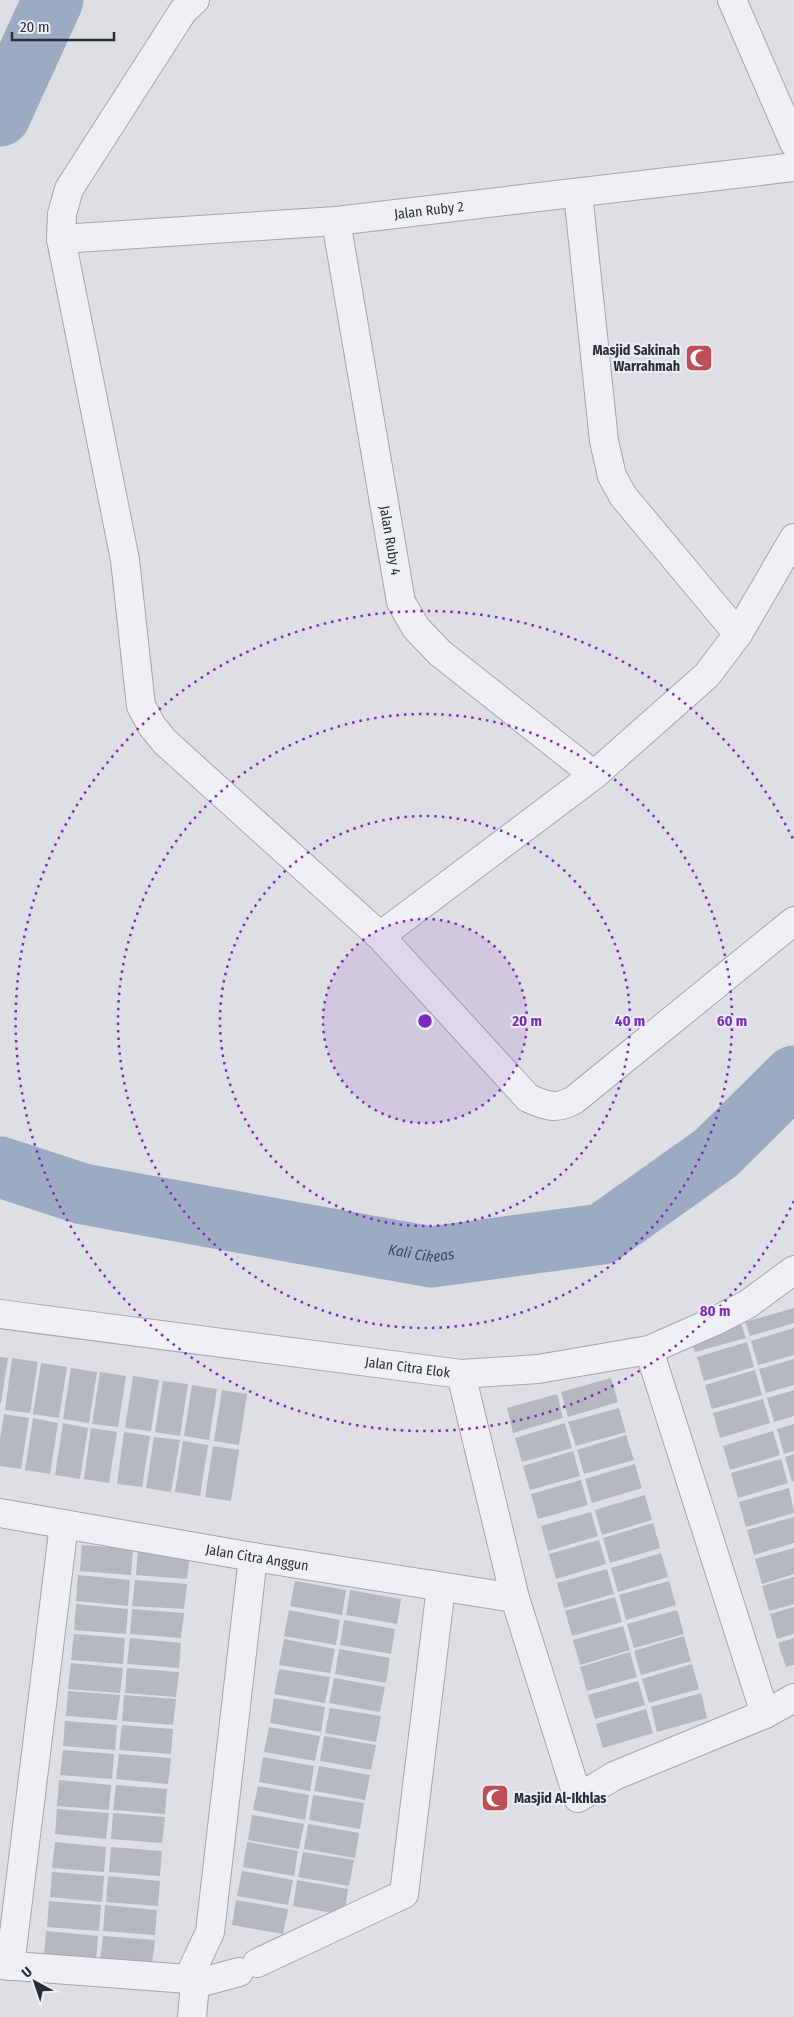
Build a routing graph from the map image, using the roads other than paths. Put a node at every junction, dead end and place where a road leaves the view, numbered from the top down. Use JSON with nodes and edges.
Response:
{"nodes":[{"id":1,"x":195,"y":0,"type":"edge"},
{"id":2,"x":732,"y":0,"type":"edge"},
{"id":3,"x":794,"y":143,"type":"edge"},
{"id":4,"x":794,"y":167,"type":"edge"},
{"id":5,"x":578,"y":194,"type":"junction"},
{"id":6,"x":336,"y":222,"type":"junction"},
{"id":7,"x":61,"y":239,"type":"junction"},
{"id":8,"x":794,"y":538,"type":"edge"},
{"id":9,"x":738,"y":634,"type":"junction"},
{"id":10,"x":594,"y":775,"type":"junction"},
{"id":11,"x":794,"y":921,"type":"edge"},
{"id":12,"x":380,"y":936,"type":"junction"},
{"id":13,"x":794,"y":1270,"type":"edge"},
{"id":14,"x":0,"y":1314,"type":"edge"},
{"id":15,"x":649,"y":1350,"type":"junction"},
{"id":16,"x":461,"y":1374,"type":"junction"},
{"id":17,"x":0,"y":1513,"type":"edge"},
{"id":18,"x":64,"y":1524,"type":"junction"},
{"id":19,"x":253,"y":1556,"type":"junction"},
{"id":20,"x":441,"y":1587,"type":"junction"},
{"id":21,"x":515,"y":1598,"type":"junction"},
{"id":22,"x":794,"y":1698,"type":"edge"},
{"id":23,"x":765,"y":1714,"type":"junction"},
{"id":24,"x":5,"y":1966,"type":"edge"},
{"id":25,"x":192,"y":1982,"type":"junction"},
{"id":26,"x":192,"y":2017,"type":"edge"}],
"edges":[{"from":1,"to":7,"type":"street"},
{"from":2,"to":3,"type":"street"},
{"from":4,"to":5,"type":"street","name":"Jalan Ruby 2"},
{"from":5,"to":6,"type":"street","name":"Jalan Ruby 2"},
{"from":5,"to":9,"type":"street"},
{"from":6,"to":7,"type":"street","name":"Jalan Ruby 2"},
{"from":6,"to":10,"type":"street","name":"Jalan Ruby 4"},
{"from":7,"to":12,"type":"street"},
{"from":8,"to":9,"type":"street"},
{"from":9,"to":10,"type":"street"},
{"from":10,"to":12,"type":"street"},
{"from":11,"to":12,"type":"street"},
{"from":13,"to":15,"type":"street","name":"Jalan Citra Elok"},
{"from":14,"to":16,"type":"street","name":"Jalan Citra Elok"},
{"from":15,"to":16,"type":"street","name":"Jalan Citra Elok"},
{"from":15,"to":23,"type":"street"},
{"from":16,"to":21,"type":"street"},
{"from":17,"to":18,"type":"street","name":"Jalan Citra Anggun"},
{"from":18,"to":19,"type":"street","name":"Jalan Citra Anggun"},
{"from":18,"to":24,"type":"street"},
{"from":19,"to":20,"type":"street","name":"Jalan Citra Anggun"},
{"from":19,"to":25,"type":"street"},
{"from":20,"to":21,"type":"street","name":"Jalan Citra Anggun"},
{"from":20,"to":25,"type":"street"},
{"from":21,"to":23,"type":"street"},
{"from":22,"to":23,"type":"street"},
{"from":24,"to":25,"type":"street"},
{"from":25,"to":26,"type":"street"}]}
